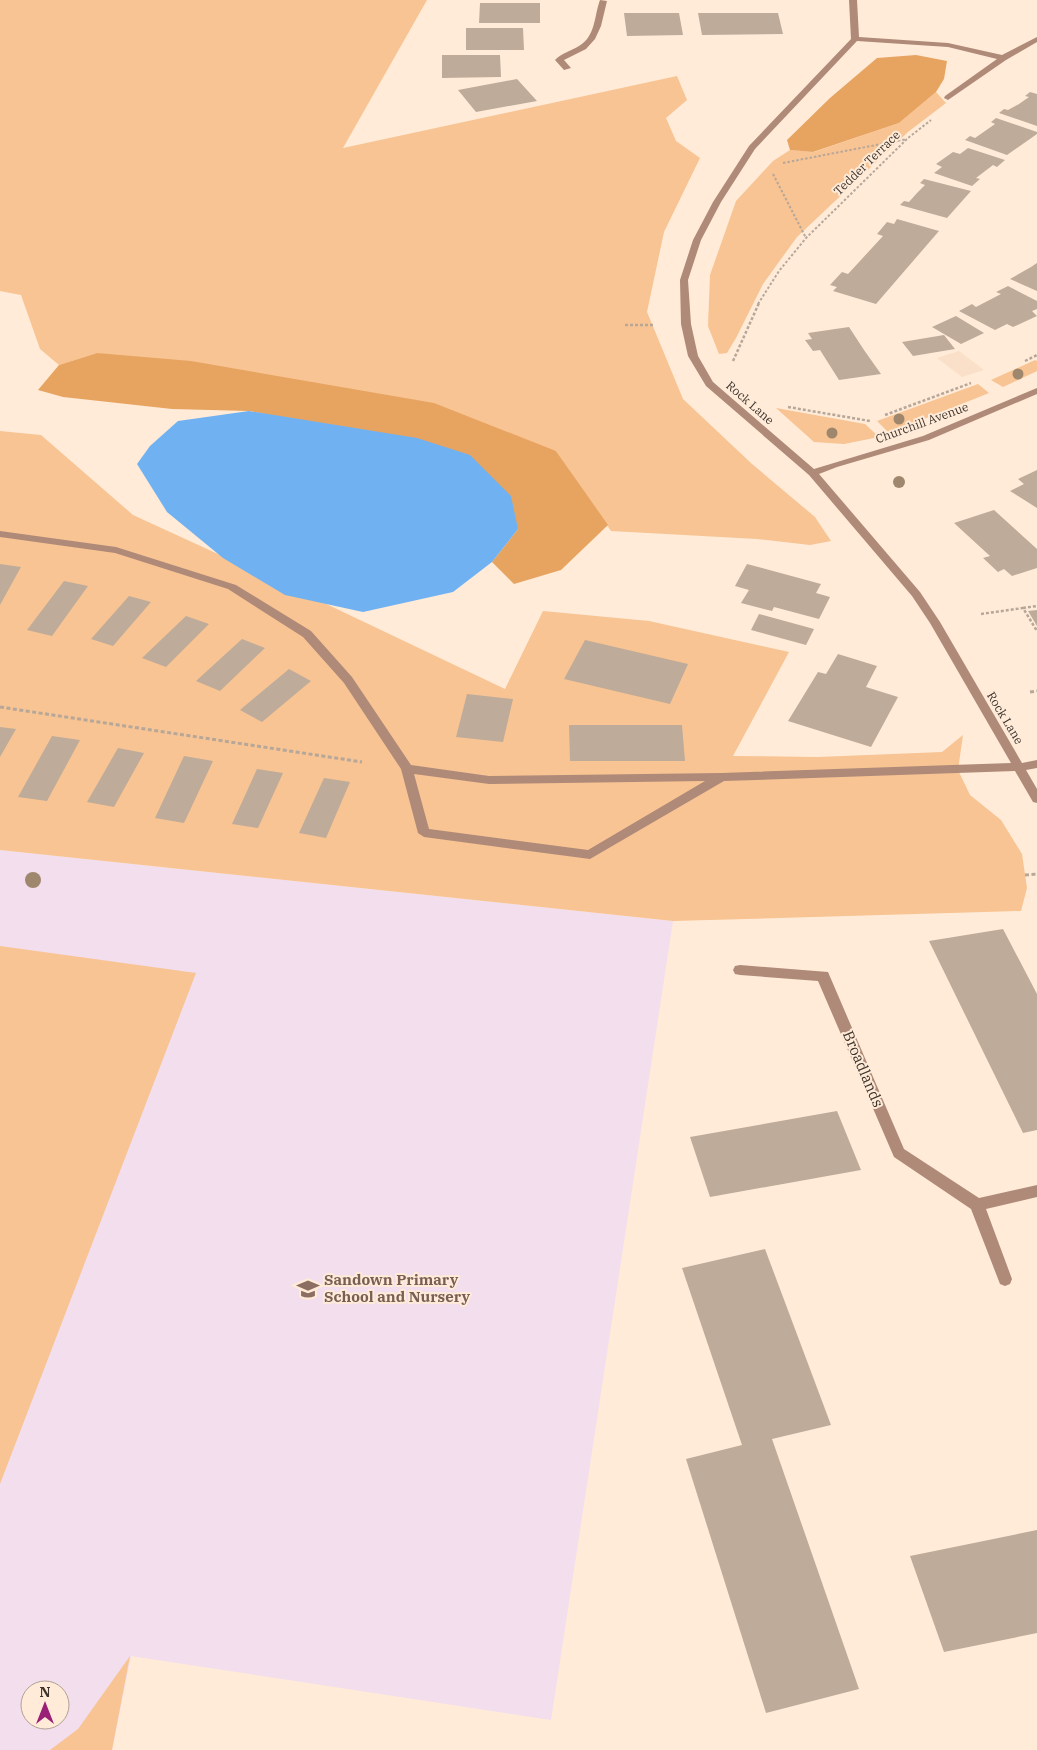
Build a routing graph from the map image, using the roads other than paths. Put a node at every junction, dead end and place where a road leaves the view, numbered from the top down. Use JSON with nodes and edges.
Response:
{"nodes":[{"id":1,"x":598,"y":0,"type":"edge"},
{"id":2,"x":609,"y":0,"type":"edge"},
{"id":3,"x":853,"y":0,"type":"edge"},
{"id":4,"x":603,"y":1,"type":"edge"},
{"id":5,"x":855,"y":39,"type":"junction"},
{"id":6,"x":1037,"y":39,"type":"edge"},
{"id":7,"x":1003,"y":58,"type":"junction"},
{"id":8,"x":567,"y":68,"type":"dead end"},
{"id":9,"x":948,"y":98,"type":"road end"},
{"id":10,"x":1037,"y":391,"type":"edge"},
{"id":11,"x":813,"y":473,"type":"junction"},
{"id":12,"x":0,"y":534,"type":"edge"},
{"id":13,"x":1037,"y":764,"type":"edge"},
{"id":14,"x":1020,"y":767,"type":"junction"},
{"id":15,"x":407,"y":769,"type":"junction"},
{"id":16,"x":722,"y":777,"type":"junction"},
{"id":17,"x":1037,"y":799,"type":"edge"},
{"id":18,"x":740,"y":970,"type":"dead end"},
{"id":19,"x":1037,"y":1192,"type":"edge"},
{"id":20,"x":977,"y":1205,"type":"junction"},
{"id":21,"x":1005,"y":1278,"type":"dead end"}],
"edges":[{"from":1,"to":4,"type":"street"},
{"from":2,"to":4,"type":"street"},
{"from":3,"to":5,"type":"street"},
{"from":4,"to":8,"type":"street"},
{"from":5,"to":7,"type":"street"},
{"from":5,"to":11,"type":"street","name":"Rock Lane"},
{"from":6,"to":7,"type":"street"},
{"from":7,"to":9,"type":"street"},
{"from":10,"to":11,"type":"street","name":"Churchill Avenue"},
{"from":11,"to":14,"type":"street","name":"Rock Lane"},
{"from":12,"to":15,"type":"street"},
{"from":13,"to":14,"type":"street"},
{"from":14,"to":16,"type":"street"},
{"from":14,"to":17,"type":"street","name":"Rock Lane"},
{"from":15,"to":16,"type":"street"},
{"from":15,"to":16,"type":"street"},
{"from":18,"to":20,"type":"street","name":"Broadlands"},
{"from":19,"to":20,"type":"street"},
{"from":20,"to":21,"type":"street"}]}
